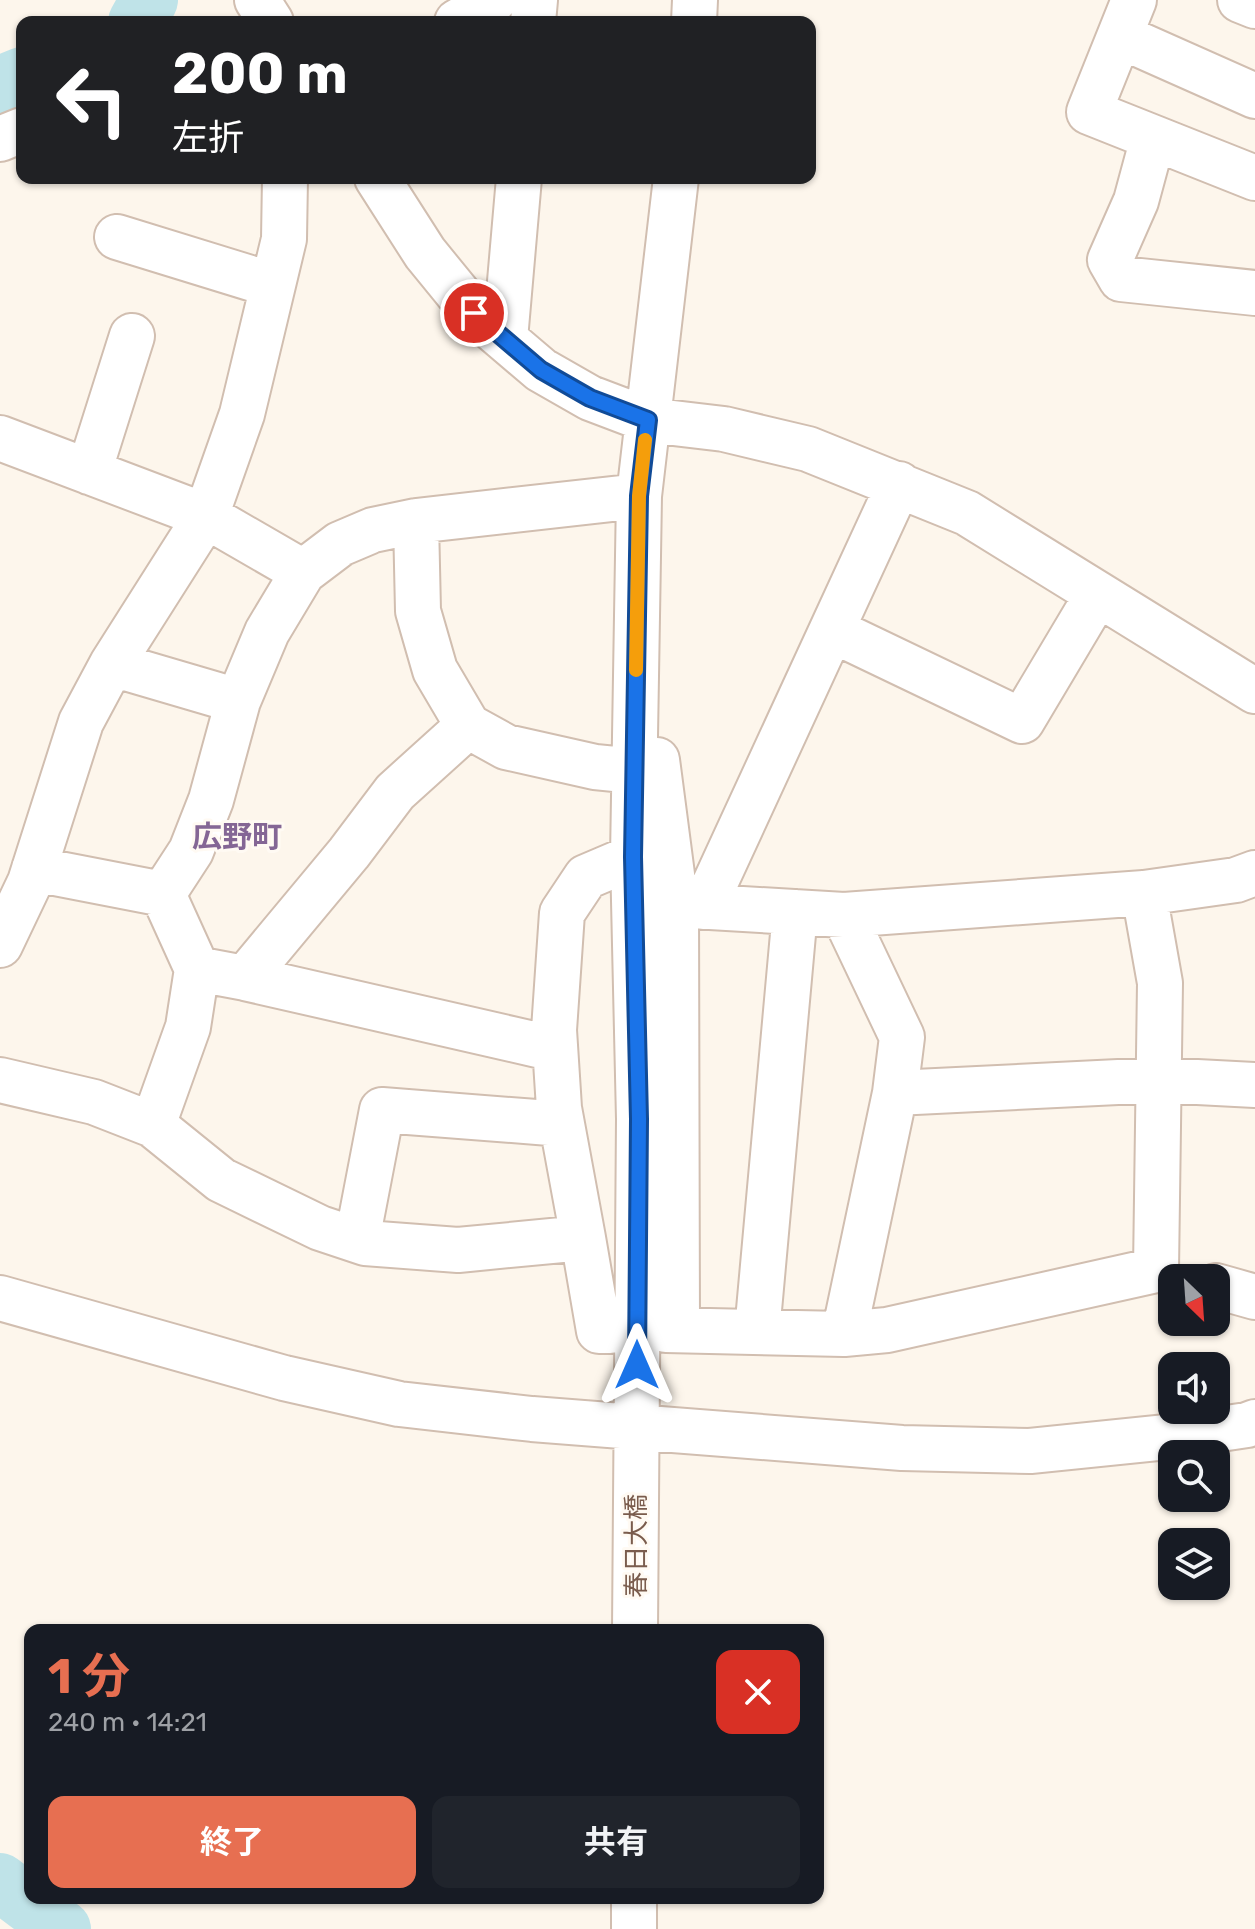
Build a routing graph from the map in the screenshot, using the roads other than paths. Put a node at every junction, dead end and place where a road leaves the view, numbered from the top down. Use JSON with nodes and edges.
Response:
{"nodes":[{"id":1,"x":494,"y":0,"type":"edge"},
{"id":2,"x":1240,"y":0,"type":"edge"},
{"id":3,"x":1255,"y":6,"type":"edge"},
{"id":4,"x":467,"y":16,"type":"edge"},
{"id":5,"x":1127,"y":18,"type":"edge"},
{"id":6,"x":1255,"y":96,"type":"edge"},
{"id":7,"x":1153,"y":138,"type":"junction"},
{"id":8,"x":1255,"y":178,"type":"edge"},
{"id":9,"x":285,"y":184,"type":"edge"},
{"id":10,"x":381,"y":184,"type":"edge"},
{"id":11,"x":518,"y":184,"type":"edge"},
{"id":12,"x":675,"y":184,"type":"edge"},
{"id":13,"x":117,"y":237,"type":"dead end"},
{"id":14,"x":273,"y":285,"type":"junction"},
{"id":15,"x":1255,"y":293,"type":"edge"},
{"id":16,"x":132,"y":336,"type":"dead end"},
{"id":17,"x":505,"y":339,"type":"junction"},
{"id":18,"x":648,"y":420,"type":"junction"},
{"id":19,"x":0,"y":438,"type":"edge"},
{"id":20,"x":89,"y":472,"type":"junction"},
{"id":21,"x":899,"y":484,"type":"junction"},
{"id":22,"x":639,"y":496,"type":"junction"},
{"id":23,"x":206,"y":516,"type":"junction"},
{"id":24,"x":416,"y":521,"type":"junction"},
{"id":25,"x":303,"y":572,"type":"junction"},
{"id":26,"x":1097,"y":595,"type":"junction"},
{"id":27,"x":832,"y":630,"type":"junction"},
{"id":28,"x":112,"y":664,"type":"junction"},
{"id":29,"x":1255,"y":691,"type":"edge"},
{"id":30,"x":238,"y":701,"type":"junction"},
{"id":31,"x":468,"y":726,"type":"junction"},
{"id":32,"x":635,"y":752,"type":"junction"},
{"id":33,"x":633,"y":857,"type":"junction"},
{"id":34,"x":1255,"y":873,"type":"edge"},
{"id":35,"x":21,"y":874,"type":"edge"},
{"id":36,"x":1144,"y":893,"type":"junction"},
{"id":37,"x":163,"y":894,"type":"junction"},
{"id":38,"x":690,"y":906,"type":"junction"},
{"id":39,"x":795,"y":912,"type":"junction"},
{"id":40,"x":844,"y":915,"type":"junction"},
{"id":41,"x":0,"y":945,"type":"edge"},
{"id":42,"x":197,"y":969,"type":"junction"},
{"id":43,"x":245,"y":978,"type":"junction"},
{"id":44,"x":555,"y":1049,"type":"junction"},
{"id":45,"x":0,"y":1080,"type":"edge"},
{"id":46,"x":1159,"y":1080,"type":"junction"},
{"id":47,"x":1255,"y":1085,"type":"edge"},
{"id":48,"x":895,"y":1093,"type":"junction"},
{"id":49,"x":562,"y":1124,"type":"junction"},
{"id":50,"x":153,"y":1125,"type":"junction"},
{"id":51,"x":583,"y":1238,"type":"junction"},
{"id":52,"x":357,"y":1240,"type":"junction"},
{"id":53,"x":1170,"y":1264,"type":"edge"},
{"id":54,"x":1158,"y":1277,"type":"edge"},
{"id":55,"x":1230,"y":1290,"type":"edge"},
{"id":56,"x":1,"y":1297,"type":"edge"},
{"id":57,"x":1255,"y":1297,"type":"edge"},
{"id":58,"x":610,"y":1331,"type":"dead end"},
{"id":59,"x":757,"y":1332,"type":"junction"},
{"id":60,"x":844,"y":1334,"type":"junction"},
{"id":61,"x":1255,"y":1422,"type":"edge"},
{"id":62,"x":636,"y":1444,"type":"junction"},
{"id":63,"x":635,"y":1624,"type":"edge"},
{"id":64,"x":634,"y":1904,"type":"edge"},
{"id":65,"x":634,"y":1929,"type":"edge"}],
"edges":[{"from":1,"to":4,"type":"street"},
{"from":2,"to":3,"type":"street"},
{"from":5,"to":6,"type":"street"},
{"from":5,"to":7,"type":"street"},
{"from":7,"to":8,"type":"street"},
{"from":7,"to":15,"type":"street"},
{"from":9,"to":14,"type":"street"},
{"from":10,"to":17,"type":"street"},
{"from":11,"to":17,"type":"street"},
{"from":12,"to":18,"type":"street","name":"春日大橋"},
{"from":13,"to":14,"type":"street"},
{"from":14,"to":23,"type":"street"},
{"from":16,"to":20,"type":"street"},
{"from":17,"to":18,"type":"street"},
{"from":18,"to":21,"type":"street"},
{"from":18,"to":22,"type":"street","name":"春日大橋"},
{"from":19,"to":20,"type":"street"},
{"from":20,"to":23,"type":"street"},
{"from":21,"to":26,"type":"street"},
{"from":21,"to":27,"type":"street"},
{"from":22,"to":24,"type":"street"},
{"from":22,"to":32,"type":"street","name":"春日大橋"},
{"from":23,"to":25,"type":"street"},
{"from":23,"to":28,"type":"street"},
{"from":24,"to":25,"type":"street"},
{"from":24,"to":31,"type":"street"},
{"from":25,"to":30,"type":"street"},
{"from":26,"to":27,"type":"street"},
{"from":26,"to":29,"type":"street"},
{"from":27,"to":38,"type":"street"},
{"from":28,"to":30,"type":"street"},
{"from":28,"to":35,"type":"street"},
{"from":30,"to":37,"type":"street"},
{"from":31,"to":32,"type":"street"},
{"from":31,"to":43,"type":"street"},
{"from":32,"to":33,"type":"street","name":"春日大橋"},
{"from":32,"to":38,"type":"street"},
{"from":33,"to":44,"type":"street"},
{"from":33,"to":62,"type":"street","name":"春日大橋"},
{"from":34,"to":36,"type":"street"},
{"from":35,"to":37,"type":"street"},
{"from":35,"to":41,"type":"street"},
{"from":36,"to":40,"type":"street"},
{"from":36,"to":46,"type":"street"},
{"from":37,"to":42,"type":"street"},
{"from":38,"to":39,"type":"street"},
{"from":38,"to":59,"type":"street"},
{"from":39,"to":40,"type":"street"},
{"from":39,"to":59,"type":"street"},
{"from":40,"to":48,"type":"street"},
{"from":42,"to":43,"type":"street"},
{"from":42,"to":50,"type":"street"},
{"from":43,"to":44,"type":"street"},
{"from":44,"to":49,"type":"street"},
{"from":45,"to":50,"type":"street"},
{"from":46,"to":47,"type":"street"},
{"from":46,"to":48,"type":"street"},
{"from":46,"to":53,"type":"street"},
{"from":48,"to":60,"type":"street"},
{"from":49,"to":51,"type":"street"},
{"from":49,"to":52,"type":"street"},
{"from":50,"to":52,"type":"street"},
{"from":51,"to":52,"type":"street"},
{"from":51,"to":58,"type":"street"},
{"from":54,"to":60,"type":"street"},
{"from":55,"to":57,"type":"street"},
{"from":56,"to":62,"type":"street"},
{"from":59,"to":60,"type":"street"},
{"from":61,"to":62,"type":"street"},
{"from":62,"to":63,"type":"street","name":"春日大橋"},
{"from":64,"to":65,"type":"street"}]}
